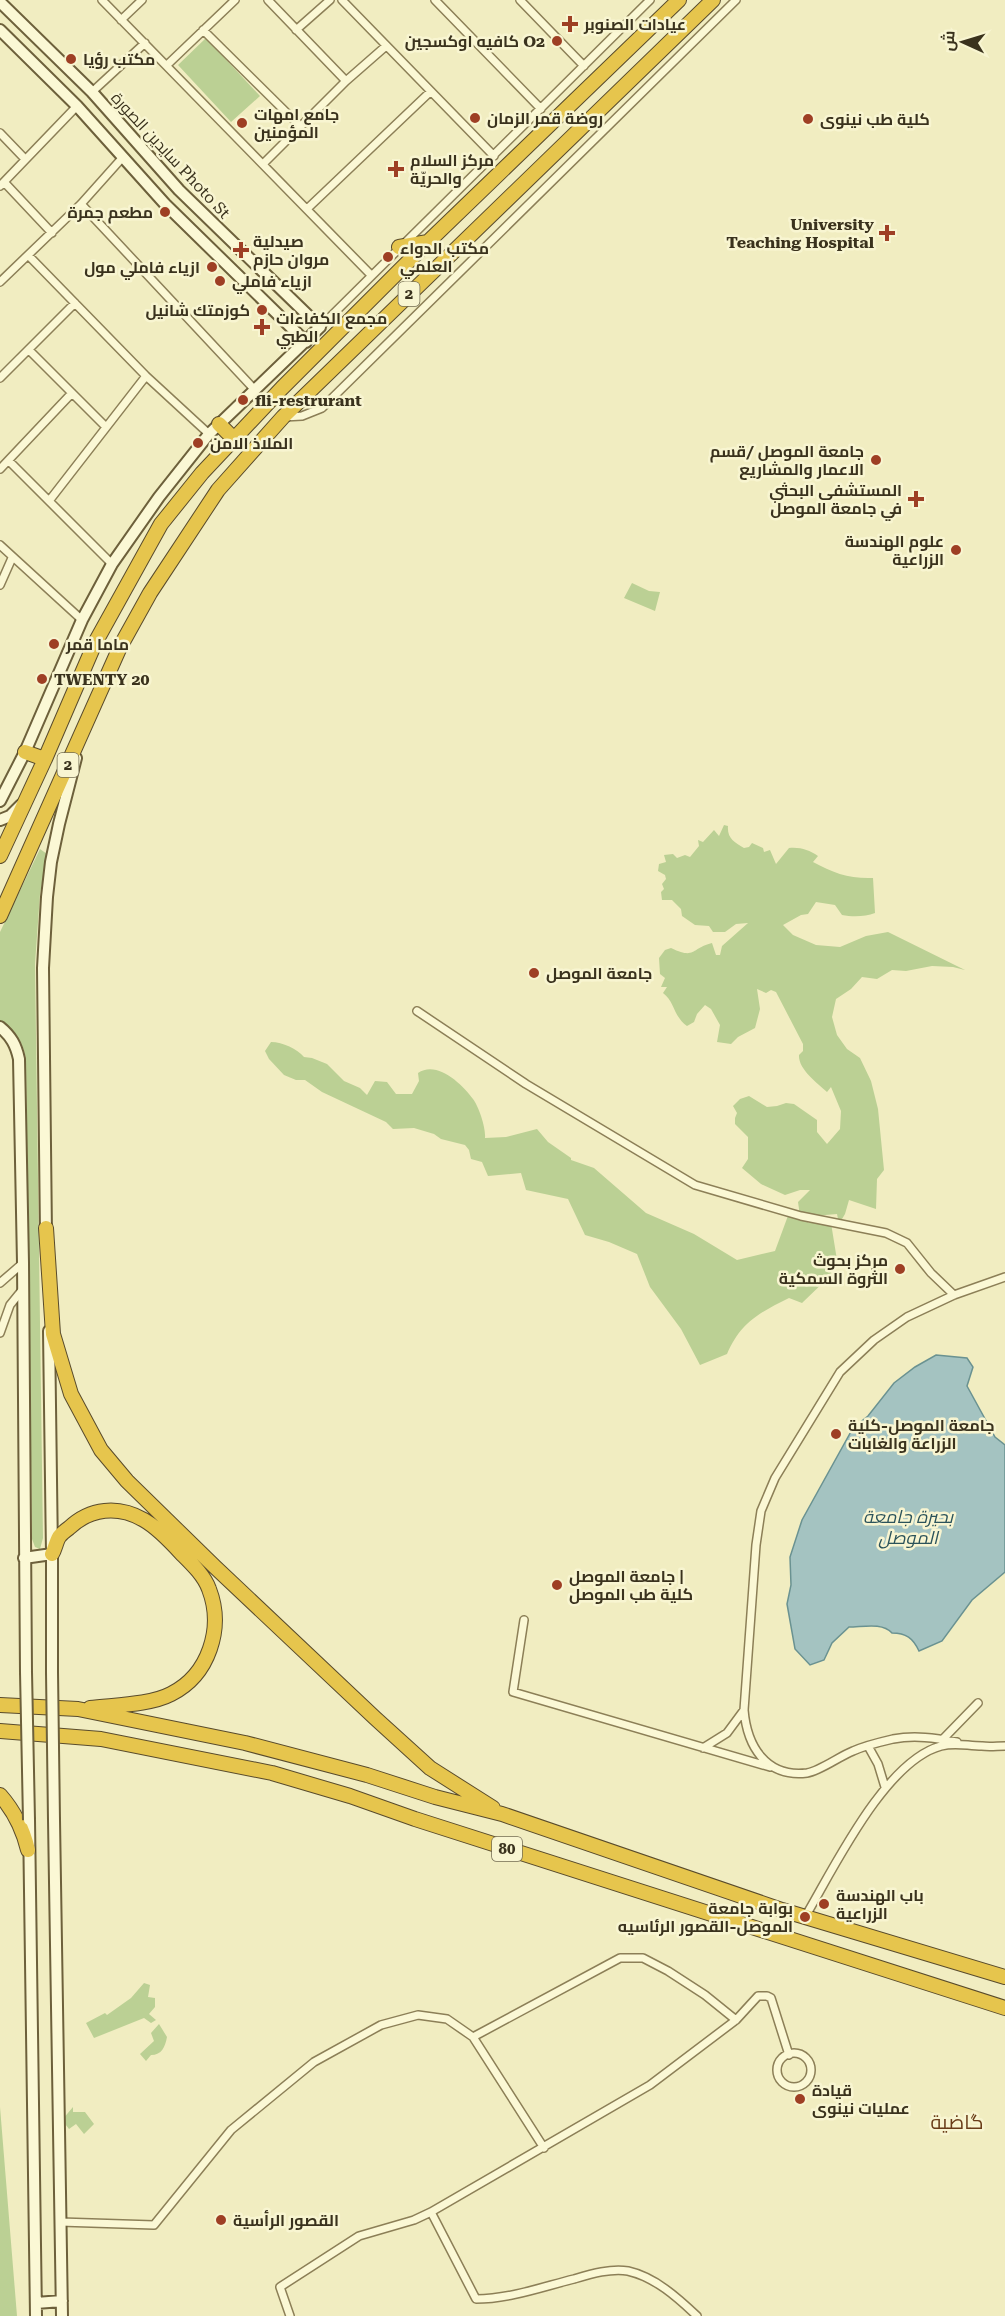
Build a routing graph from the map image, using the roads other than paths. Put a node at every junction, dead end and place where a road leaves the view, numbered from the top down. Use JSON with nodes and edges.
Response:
{"nodes":[{"id":1,"x":102,"y":0,"type":"edge"},
{"id":2,"x":142,"y":0,"type":"edge"},
{"id":3,"x":235,"y":0,"type":"edge"},
{"id":4,"x":268,"y":0,"type":"edge"},
{"id":5,"x":330,"y":0,"type":"edge"},
{"id":6,"x":342,"y":0,"type":"edge"},
{"id":7,"x":435,"y":0,"type":"edge"},
{"id":8,"x":650,"y":0,"type":"edge"},
{"id":9,"x":713,"y":0,"type":"edge"},
{"id":10,"x":736,"y":0,"type":"edge"},
{"id":11,"x":0,"y":2,"type":"edge"},
{"id":12,"x":525,"y":2,"type":"edge"},
{"id":13,"x":670,"y":3,"type":"edge"},
{"id":14,"x":121,"y":20,"type":"junction"},
{"id":15,"x":0,"y":30,"type":"edge"},
{"id":16,"x":203,"y":30,"type":"junction"},
{"id":17,"x":296,"y":30,"type":"junction"},
{"id":18,"x":145,"y":43,"type":"junction"},
{"id":19,"x":386,"y":46,"type":"junction"},
{"id":20,"x":167,"y":65,"type":"junction"},
{"id":21,"x":584,"y":66,"type":"junction"},
{"id":22,"x":346,"y":81,"type":"junction"},
{"id":23,"x":92,"y":92,"type":"junction"},
{"id":24,"x":430,"y":92,"type":"junction"},
{"id":25,"x":586,"y":92,"type":"junction"},
{"id":26,"x":77,"y":106,"type":"junction"},
{"id":27,"x":601,"y":108,"type":"junction"},
{"id":28,"x":541,"y":109,"type":"junction"},
{"id":29,"x":300,"y":126,"type":"junction"},
{"id":30,"x":0,"y":133,"type":"edge"},
{"id":31,"x":494,"y":156,"type":"junction"},
{"id":32,"x":123,"y":157,"type":"junction"},
{"id":33,"x":25,"y":159,"type":"junction"},
{"id":34,"x":264,"y":163,"type":"junction"},
{"id":35,"x":2,"y":184,"type":"edge"},
{"id":36,"x":81,"y":204,"type":"junction"},
{"id":37,"x":308,"y":208,"type":"junction"},
{"id":38,"x":52,"y":233,"type":"junction"},
{"id":39,"x":428,"y":242,"type":"junction"},
{"id":40,"x":399,"y":247,"type":"junction"},
{"id":41,"x":28,"y":255,"type":"junction"},
{"id":42,"x":371,"y":274,"type":"junction"},
{"id":43,"x":0,"y":282,"type":"edge"},
{"id":44,"x":75,"y":303,"type":"junction"},
{"id":45,"x":320,"y":327,"type":"junction"},
{"id":46,"x":306,"y":342,"type":"junction"},
{"id":47,"x":29,"y":350,"type":"junction"},
{"id":48,"x":146,"y":376,"type":"junction"},
{"id":49,"x":0,"y":378,"type":"edge"},
{"id":50,"x":255,"y":390,"type":"junction"},
{"id":51,"x":72,"y":393,"type":"junction"},
{"id":52,"x":283,"y":417,"type":"junction"},
{"id":53,"x":106,"y":427,"type":"junction"},
{"id":54,"x":214,"y":429,"type":"junction"},
{"id":55,"x":234,"y":439,"type":"junction"},
{"id":56,"x":9,"y":461,"type":"junction"},
{"id":57,"x":0,"y":469,"type":"edge"},
{"id":58,"x":49,"y":501,"type":"junction"},
{"id":59,"x":0,"y":545,"type":"edge"},
{"id":60,"x":12,"y":558,"type":"junction"},
{"id":61,"x":112,"y":564,"type":"junction"},
{"id":62,"x":0,"y":585,"type":"edge"},
{"id":63,"x":115,"y":604,"type":"junction"},
{"id":64,"x":136,"y":614,"type":"junction"},
{"id":65,"x":82,"y":620,"type":"junction"},
{"id":66,"x":85,"y":728,"type":"junction"},
{"id":67,"x":25,"y":752,"type":"junction"},
{"id":68,"x":45,"y":759,"type":"junction"},
{"id":69,"x":27,"y":798,"type":"junction"},
{"id":70,"x":0,"y":801,"type":"edge"},
{"id":71,"x":0,"y":820,"type":"edge"},
{"id":72,"x":0,"y":856,"type":"edge"},
{"id":73,"x":0,"y":916,"type":"edge"},
{"id":74,"x":417,"y":1011,"type":"dead end"},
{"id":75,"x":0,"y":1027,"type":"edge"},
{"id":76,"x":46,"y":1228,"type":"junction"},
{"id":77,"x":23,"y":1263,"type":"junction"},
{"id":78,"x":1005,"y":1277,"type":"edge"},
{"id":79,"x":0,"y":1282,"type":"edge"},
{"id":80,"x":23,"y":1289,"type":"junction"},
{"id":81,"x":954,"y":1295,"type":"junction"},
{"id":82,"x":0,"y":1333,"type":"edge"},
{"id":83,"x":52,"y":1554,"type":"junction"},
{"id":84,"x":24,"y":1558,"type":"junction"},
{"id":85,"x":524,"y":1620,"type":"dead end"},
{"id":86,"x":978,"y":1702,"type":"dead end"},
{"id":87,"x":0,"y":1705,"type":"edge"},
{"id":88,"x":78,"y":1709,"type":"junction"},
{"id":89,"x":744,"y":1710,"type":"junction"},
{"id":90,"x":0,"y":1731,"type":"edge"},
{"id":91,"x":943,"y":1739,"type":"junction"},
{"id":92,"x":957,"y":1742,"type":"junction"},
{"id":93,"x":868,"y":1746,"type":"junction"},
{"id":94,"x":1005,"y":1746,"type":"edge"},
{"id":95,"x":703,"y":1748,"type":"junction"},
{"id":96,"x":770,"y":1767,"type":"junction"},
{"id":97,"x":885,"y":1787,"type":"junction"},
{"id":98,"x":0,"y":1795,"type":"edge"},
{"id":99,"x":502,"y":1814,"type":"junction"},
{"id":100,"x":28,"y":1850,"type":"junction"},
{"id":101,"x":805,"y":1917,"type":"junction"},
{"id":102,"x":1005,"y":1977,"type":"edge"},
{"id":103,"x":1005,"y":2008,"type":"edge"},
{"id":104,"x":736,"y":2020,"type":"junction"},
{"id":105,"x":473,"y":2037,"type":"junction"},
{"id":106,"x":789,"y":2055,"type":"junction"},
{"id":107,"x":544,"y":2148,"type":"junction"},
{"id":108,"x":431,"y":2212,"type":"junction"},
{"id":109,"x":60,"y":2222,"type":"junction"},
{"id":110,"x":62,"y":2301,"type":"junction"},
{"id":111,"x":36,"y":2303,"type":"junction"},
{"id":112,"x":36,"y":2316,"type":"edge"},
{"id":113,"x":62,"y":2316,"type":"edge"},
{"id":114,"x":290,"y":2316,"type":"edge"},
{"id":115,"x":697,"y":2316,"type":"edge"}],
"edges":[{"from":1,"to":14,"type":"street"},
{"from":2,"to":14,"type":"street"},
{"from":3,"to":16,"type":"street"},
{"from":4,"to":17,"type":"street"},
{"from":5,"to":17,"type":"street"},
{"from":6,"to":19,"type":"street"},
{"from":7,"to":28,"type":"street"},
{"from":8,"to":21,"type":"street"},
{"from":9,"to":27,"type":"highway","number":"2"},
{"from":10,"to":52,"type":"street"},
{"from":11,"to":23,"type":"main road","name":"سايدين الصورة Photo St"},
{"from":12,"to":21,"type":"street"},
{"from":13,"to":25,"type":"highway","number":"2"},
{"from":14,"to":18,"type":"street"},
{"from":15,"to":26,"type":"main road"},
{"from":16,"to":20,"type":"street"},
{"from":16,"to":29,"type":"street"},
{"from":17,"to":22,"type":"street"},
{"from":18,"to":20,"type":"street"},
{"from":18,"to":23,"type":"street"},
{"from":19,"to":22,"type":"street"},
{"from":19,"to":24,"type":"street"},
{"from":20,"to":34,"type":"street"},
{"from":21,"to":28,"type":"street"},
{"from":22,"to":29,"type":"street"},
{"from":23,"to":45,"type":"main road","name":"سايدين الصورة Photo St"},
{"from":24,"to":31,"type":"street"},
{"from":24,"to":37,"type":"street"},
{"from":25,"to":27,"type":"highway"},
{"from":25,"to":39,"type":"highway","number":"2"},
{"from":26,"to":32,"type":"main road"},
{"from":26,"to":33,"type":"street"},
{"from":27,"to":52,"type":"highway","number":"2"},
{"from":28,"to":31,"type":"street"},
{"from":29,"to":34,"type":"street"},
{"from":30,"to":33,"type":"street"},
{"from":31,"to":40,"type":"street"},
{"from":32,"to":36,"type":"street"},
{"from":32,"to":46,"type":"main road"},
{"from":33,"to":35,"type":"street"},
{"from":34,"to":37,"type":"street"},
{"from":35,"to":38,"type":"street"},
{"from":36,"to":38,"type":"street"},
{"from":36,"to":50,"type":"street"},
{"from":37,"to":42,"type":"street"},
{"from":38,"to":41,"type":"street"},
{"from":39,"to":40,"type":"highway"},
{"from":39,"to":55,"type":"highway","number":"2"},
{"from":40,"to":42,"type":"street"},
{"from":41,"to":43,"type":"street"},
{"from":41,"to":44,"type":"street"},
{"from":42,"to":45,"type":"street"},
{"from":44,"to":47,"type":"street"},
{"from":44,"to":48,"type":"street"},
{"from":45,"to":46,"type":"main road"},
{"from":46,"to":50,"type":"main road"},
{"from":47,"to":49,"type":"street"},
{"from":47,"to":51,"type":"street"},
{"from":48,"to":53,"type":"street"},
{"from":48,"to":54,"type":"street"},
{"from":50,"to":54,"type":"main road"},
{"from":51,"to":53,"type":"street"},
{"from":51,"to":56,"type":"street"},
{"from":52,"to":64,"type":"highway","number":"2"},
{"from":53,"to":58,"type":"street"},
{"from":54,"to":55,"type":"highway"},
{"from":54,"to":61,"type":"main road"},
{"from":55,"to":63,"type":"highway","number":"2"},
{"from":56,"to":57,"type":"street"},
{"from":56,"to":58,"type":"street"},
{"from":58,"to":61,"type":"street"},
{"from":59,"to":60,"type":"street"},
{"from":60,"to":62,"type":"street"},
{"from":60,"to":65,"type":"street"},
{"from":61,"to":65,"type":"main road"},
{"from":63,"to":64,"type":"highway"},
{"from":63,"to":68,"type":"highway","number":"2"},
{"from":64,"to":66,"type":"highway","number":"2"},
{"from":65,"to":67,"type":"main road"},
{"from":66,"to":73,"type":"highway","number":"2"},
{"from":66,"to":76,"type":"main road"},
{"from":67,"to":68,"type":"highway"},
{"from":67,"to":70,"type":"main road"},
{"from":68,"to":69,"type":"highway","number":"2"},
{"from":69,"to":71,"type":"main road"},
{"from":69,"to":72,"type":"highway","number":"2"},
{"from":74,"to":81,"type":"street"},
{"from":75,"to":77,"type":"main road"},
{"from":76,"to":83,"type":"main road"},
{"from":76,"to":99,"type":"highway"},
{"from":77,"to":79,"type":"street"},
{"from":77,"to":80,"type":"main road"},
{"from":78,"to":81,"type":"street"},
{"from":80,"to":82,"type":"street"},
{"from":80,"to":84,"type":"main road"},
{"from":81,"to":89,"type":"street"},
{"from":83,"to":84,"type":"main road"},
{"from":83,"to":88,"type":"highway"},
{"from":83,"to":109,"type":"main road","bridge":true},
{"from":84,"to":100,"type":"main road","bridge":true},
{"from":85,"to":95,"type":"street"},
{"from":86,"to":91,"type":"street"},
{"from":87,"to":88,"type":"highway","number":"80"},
{"from":88,"to":99,"type":"highway","number":"80"},
{"from":89,"to":95,"type":"street"},
{"from":89,"to":96,"type":"street"},
{"from":90,"to":103,"type":"highway","number":"80"},
{"from":91,"to":92,"type":"street"},
{"from":91,"to":93,"type":"street"},
{"from":92,"to":94,"type":"street"},
{"from":92,"to":97,"type":"street"},
{"from":93,"to":96,"type":"street"},
{"from":93,"to":97,"type":"street"},
{"from":95,"to":96,"type":"street"},
{"from":97,"to":101,"type":"street"},
{"from":98,"to":100,"type":"highway"},
{"from":99,"to":101,"type":"highway","number":"80"},
{"from":100,"to":111,"type":"main road"},
{"from":101,"to":102,"type":"highway","number":"80"},
{"from":104,"to":105,"type":"street"},
{"from":104,"to":106,"type":"street"},
{"from":104,"to":107,"type":"street"},
{"from":105,"to":107,"type":"street"},
{"from":105,"to":109,"type":"street"},
{"from":106,"to":106,"type":"street"},
{"from":107,"to":108,"type":"street"},
{"from":108,"to":114,"type":"street"},
{"from":108,"to":115,"type":"street"},
{"from":109,"to":110,"type":"main road"},
{"from":110,"to":111,"type":"main road"},
{"from":110,"to":113,"type":"main road"},
{"from":111,"to":112,"type":"main road"}]}
